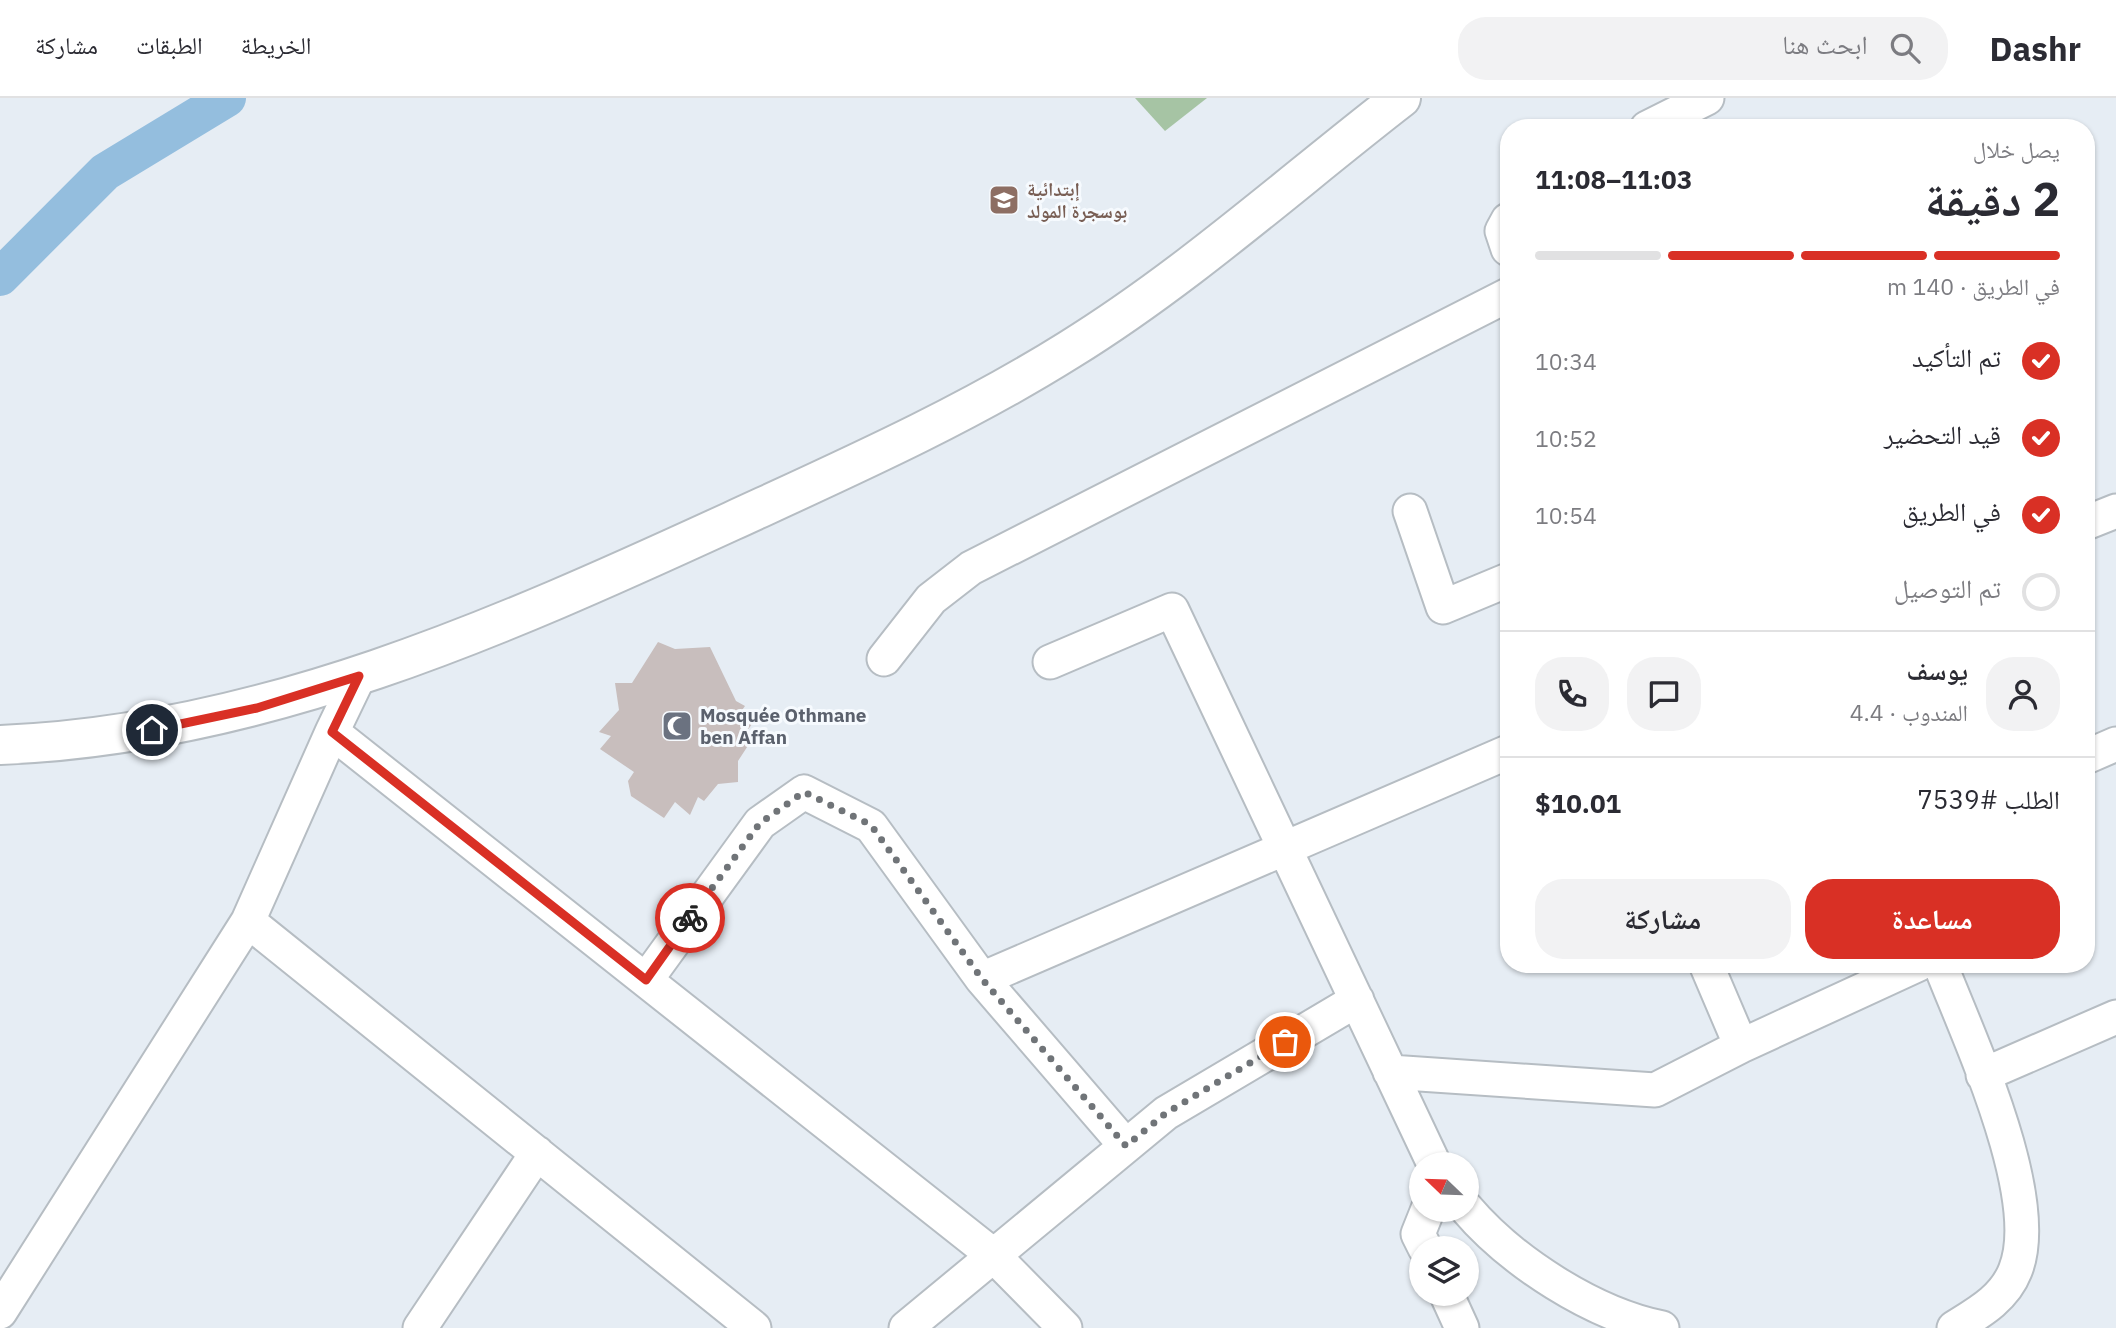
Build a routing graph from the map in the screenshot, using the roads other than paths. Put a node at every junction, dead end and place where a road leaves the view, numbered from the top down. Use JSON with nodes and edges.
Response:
{"nodes":[{"id":1,"x":1401,"y":98,"type":"edge"},
{"id":2,"x":1707,"y":98,"type":"edge"},
{"id":3,"x":1665,"y":119,"type":"edge"},
{"id":4,"x":1500,"y":299,"type":"edge"},
{"id":5,"x":1410,"y":511,"type":"dead end"},
{"id":6,"x":2116,"y":511,"type":"edge"},
{"id":7,"x":2095,"y":519,"type":"edge"},
{"id":8,"x":1500,"y":583,"type":"edge"},
{"id":9,"x":884,"y":659,"type":"dead end"},
{"id":10,"x":1050,"y":662,"type":"dead end"},
{"id":11,"x":359,"y":676,"type":"junction"},
{"id":12,"x":332,"y":732,"type":"junction"},
{"id":13,"x":2116,"y":744,"type":"edge"},
{"id":14,"x":0,"y":745,"type":"edge"},
{"id":15,"x":2095,"y":753,"type":"edge"},
{"id":16,"x":1500,"y":755,"type":"edge"},
{"id":17,"x":1284,"y":848,"type":"junction"},
{"id":18,"x":248,"y":921,"type":"junction"},
{"id":19,"x":1710,"y":973,"type":"edge"},
{"id":20,"x":1899,"y":973,"type":"edge"},
{"id":21,"x":1943,"y":973,"type":"edge"},
{"id":22,"x":982,"y":979,"type":"junction"},
{"id":23,"x":646,"y":980,"type":"junction"},
{"id":24,"x":1357,"y":1000,"type":"junction"},
{"id":25,"x":2116,"y":1017,"type":"edge"},
{"id":26,"x":1741,"y":1046,"type":"junction"},
{"id":27,"x":1391,"y":1072,"type":"junction"},
{"id":28,"x":1983,"y":1075,"type":"junction"},
{"id":29,"x":1126,"y":1146,"type":"junction"},
{"id":30,"x":1428,"y":1152,"type":"edge"},
{"id":31,"x":537,"y":1153,"type":"junction"},
{"id":32,"x":1478,"y":1222,"type":"edge"},
{"id":33,"x":993,"y":1255,"type":"junction"},
{"id":34,"x":1452,"y":1306,"type":"edge"},
{"id":35,"x":0,"y":1312,"type":"edge"},
{"id":36,"x":420,"y":1328,"type":"edge"},
{"id":37,"x":754,"y":1328,"type":"edge"},
{"id":38,"x":906,"y":1328,"type":"edge"},
{"id":39,"x":1065,"y":1328,"type":"edge"},
{"id":40,"x":1462,"y":1328,"type":"edge"},
{"id":41,"x":1662,"y":1328,"type":"edge"},
{"id":42,"x":1954,"y":1328,"type":"edge"}],
"edges":[{"from":1,"to":11,"type":"street"},
{"from":2,"to":3,"type":"street"},
{"from":4,"to":9,"type":"street"},
{"from":5,"to":8,"type":"street"},
{"from":6,"to":7,"type":"street"},
{"from":10,"to":17,"type":"street"},
{"from":11,"to":12,"type":"street"},
{"from":11,"to":14,"type":"street"},
{"from":12,"to":18,"type":"street"},
{"from":12,"to":23,"type":"street"},
{"from":13,"to":15,"type":"street"},
{"from":16,"to":17,"type":"street"},
{"from":17,"to":22,"type":"street"},
{"from":17,"to":24,"type":"street"},
{"from":18,"to":31,"type":"street"},
{"from":18,"to":35,"type":"street"},
{"from":19,"to":26,"type":"street"},
{"from":20,"to":26,"type":"street"},
{"from":21,"to":28,"type":"street"},
{"from":22,"to":23,"type":"street"},
{"from":22,"to":29,"type":"street"},
{"from":23,"to":33,"type":"street"},
{"from":24,"to":27,"type":"street"},
{"from":24,"to":29,"type":"street"},
{"from":25,"to":28,"type":"street"},
{"from":26,"to":27,"type":"street"},
{"from":27,"to":30,"type":"street"},
{"from":28,"to":42,"type":"street"},
{"from":29,"to":33,"type":"street"},
{"from":31,"to":36,"type":"street"},
{"from":31,"to":37,"type":"street"},
{"from":32,"to":41,"type":"street"},
{"from":33,"to":38,"type":"street"},
{"from":33,"to":39,"type":"street"},
{"from":34,"to":40,"type":"street"}]}
